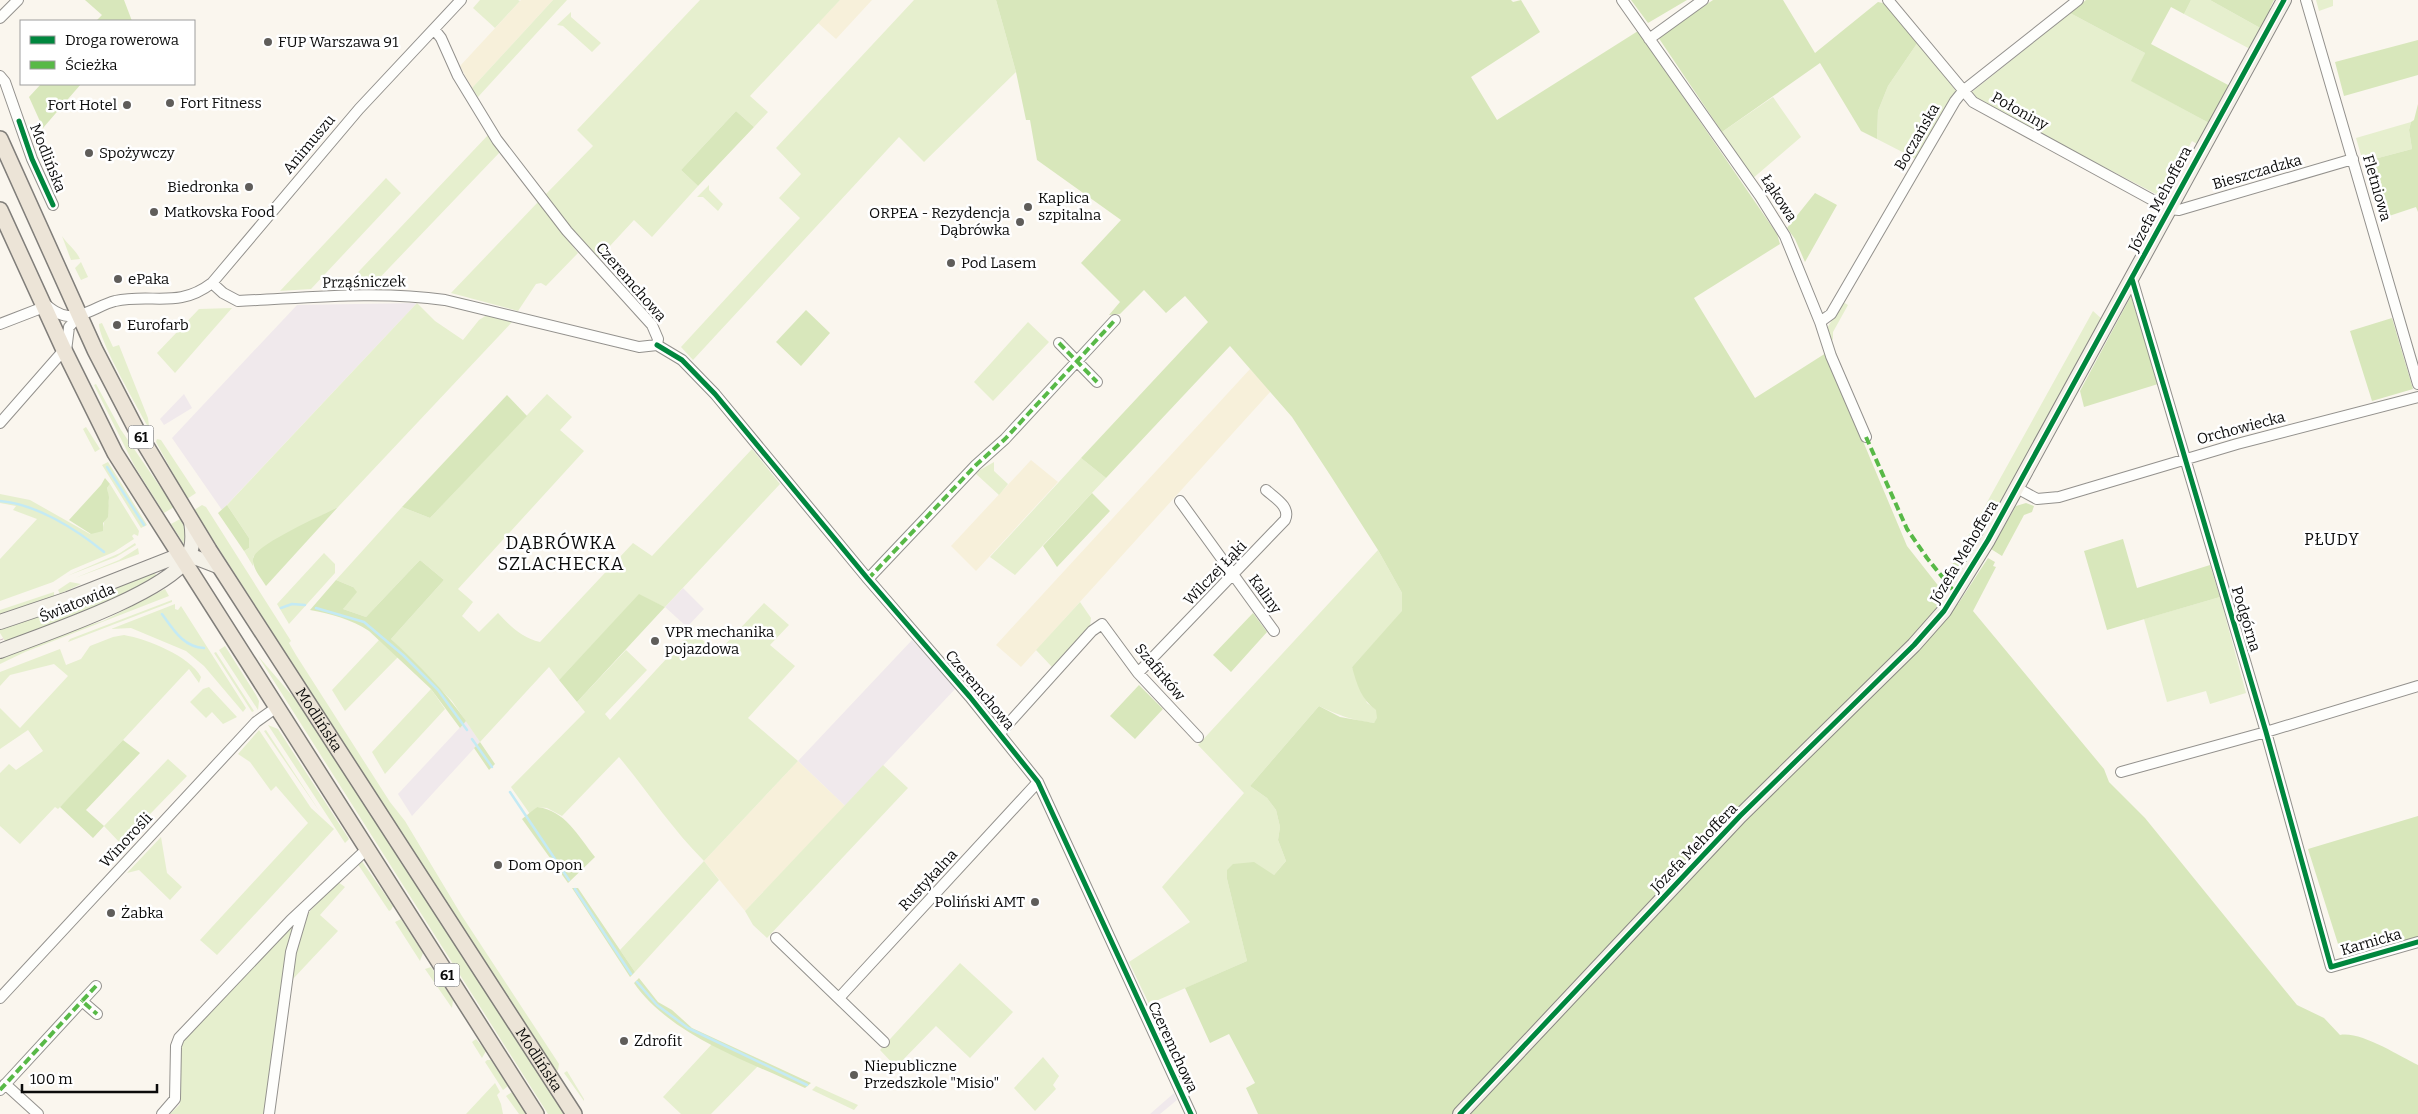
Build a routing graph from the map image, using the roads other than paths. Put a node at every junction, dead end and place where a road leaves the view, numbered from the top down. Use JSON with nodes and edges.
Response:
{"nodes":[{"id":1,"x":18,"y":0,"type":"edge"},
{"id":2,"x":461,"y":0,"type":"edge"},
{"id":3,"x":1622,"y":0,"type":"edge"},
{"id":4,"x":1703,"y":0,"type":"edge"},
{"id":5,"x":1888,"y":0,"type":"edge"},
{"id":6,"x":2078,"y":0,"type":"edge"},
{"id":7,"x":2284,"y":0,"type":"edge"},
{"id":8,"x":2306,"y":0,"type":"edge"},
{"id":9,"x":0,"y":18,"type":"edge"},
{"id":10,"x":434,"y":29,"type":"junction"},
{"id":11,"x":1649,"y":39,"type":"junction"},
{"id":12,"x":0,"y":76,"type":"edge"},
{"id":13,"x":3,"y":85,"type":"edge"},
{"id":14,"x":1963,"y":91,"type":"junction"},
{"id":15,"x":0,"y":139,"type":"edge"},
{"id":16,"x":2353,"y":159,"type":"junction"},
{"id":17,"x":53,"y":204,"type":"dead end"},
{"id":18,"x":2169,"y":209,"type":"junction"},
{"id":19,"x":0,"y":210,"type":"edge"},
{"id":20,"x":2132,"y":278,"type":"junction"},
{"id":21,"x":212,"y":283,"type":"junction"},
{"id":22,"x":43,"y":304,"type":"junction"},
{"id":23,"x":79,"y":316,"type":"junction"},
{"id":24,"x":1115,"y":320,"type":"dead end"},
{"id":25,"x":1820,"y":322,"type":"junction"},
{"id":26,"x":0,"y":324,"type":"edge"},
{"id":27,"x":1059,"y":343,"type":"dead end"},
{"id":28,"x":657,"y":345,"type":"junction"},
{"id":29,"x":65,"y":353,"type":"junction"},
{"id":30,"x":1077,"y":360,"type":"junction"},
{"id":31,"x":1097,"y":382,"type":"dead end"},
{"id":32,"x":2418,"y":384,"type":"edge"},
{"id":33,"x":2418,"y":397,"type":"edge"},
{"id":34,"x":0,"y":423,"type":"edge"},
{"id":35,"x":1866,"y":437,"type":"dead end"},
{"id":36,"x":2185,"y":459,"type":"junction"},
{"id":37,"x":2017,"y":488,"type":"junction"},
{"id":38,"x":1266,"y":490,"type":"dead end"},
{"id":39,"x":1180,"y":501,"type":"dead end"},
{"id":40,"x":191,"y":522,"type":"junction"},
{"id":41,"x":165,"y":532,"type":"junction"},
{"id":42,"x":184,"y":557,"type":"junction"},
{"id":43,"x":154,"y":564,"type":"junction"},
{"id":44,"x":220,"y":567,"type":"junction"},
{"id":45,"x":1234,"y":576,"type":"junction"},
{"id":46,"x":163,"y":579,"type":"junction"},
{"id":47,"x":868,"y":579,"type":"junction"},
{"id":48,"x":198,"y":584,"type":"junction"},
{"id":49,"x":0,"y":622,"type":"edge"},
{"id":50,"x":1274,"y":631,"type":"dead end"},
{"id":51,"x":0,"y":651,"type":"edge"},
{"id":52,"x":1138,"y":672,"type":"junction"},
{"id":53,"x":2418,"y":686,"type":"edge"},
{"id":54,"x":277,"y":707,"type":"junction"},
{"id":55,"x":2266,"y":732,"type":"junction"},
{"id":56,"x":1000,"y":733,"type":"junction"},
{"id":57,"x":1198,"y":737,"type":"dead end"},
{"id":58,"x":2121,"y":772,"type":"dead end"},
{"id":59,"x":1038,"y":782,"type":"junction"},
{"id":60,"x":367,"y":849,"type":"junction"},
{"id":61,"x":304,"y":908,"type":"junction"},
{"id":62,"x":776,"y":938,"type":"dead end"},
{"id":63,"x":2418,"y":942,"type":"edge"},
{"id":64,"x":2331,"y":967,"type":"joint"},
{"id":65,"x":96,"y":986,"type":"dead end"},
{"id":66,"x":0,"y":998,"type":"edge"},
{"id":67,"x":840,"y":998,"type":"junction"},
{"id":68,"x":82,"y":1001,"type":"junction"},
{"id":69,"x":97,"y":1014,"type":"dead end"},
{"id":70,"x":884,"y":1042,"type":"dead end"},
{"id":71,"x":3,"y":1087,"type":"edge"},
{"id":72,"x":38,"y":1114,"type":"edge"},
{"id":73,"x":162,"y":1114,"type":"edge"},
{"id":74,"x":269,"y":1114,"type":"edge"},
{"id":75,"x":536,"y":1114,"type":"edge"},
{"id":76,"x":574,"y":1114,"type":"edge"},
{"id":77,"x":1191,"y":1114,"type":"edge"},
{"id":78,"x":1460,"y":1114,"type":"edge"}],
"edges":[{"from":1,"to":9,"type":"street"},
{"from":2,"to":10,"type":"street","name":"Animuszu"},
{"from":3,"to":11,"type":"street","name":"Łąkowa"},
{"from":4,"to":11,"type":"street"},
{"from":5,"to":14,"type":"street","name":"Połoniny"},
{"from":6,"to":14,"type":"street","name":"Boczańska"},
{"from":7,"to":18,"type":"street","name":"Józefa Mehoffera"},
{"from":8,"to":16,"type":"street","name":"Fletniowa"},
{"from":10,"to":21,"type":"street","name":"Animuszu"},
{"from":10,"to":28,"type":"street","name":"Czeremchowa"},
{"from":11,"to":25,"type":"street","name":"Łąkowa"},
{"from":12,"to":13,"type":"street","name":"Modlińska"},
{"from":13,"to":17,"type":"street","name":"Modlińska"},
{"from":14,"to":18,"type":"street","name":"Połoniny"},
{"from":14,"to":25,"type":"street","name":"Boczańska"},
{"from":15,"to":23,"type":"main road","name":"Modlińska","number":"61"},
{"from":16,"to":18,"type":"street","name":"Bieszczadzka"},
{"from":16,"to":32,"type":"street","name":"Fletniowa"},
{"from":18,"to":20,"type":"street","name":"Józefa Mehoffera"},
{"from":19,"to":22,"type":"main road","name":"Modlińska","number":"61"},
{"from":20,"to":36,"type":"street","name":"Podgórna"},
{"from":20,"to":37,"type":"street","name":"Józefa Mehoffera"},
{"from":21,"to":23,"type":"street"},
{"from":21,"to":28,"type":"street","name":"Prząśniczek"},
{"from":22,"to":23,"type":"street"},
{"from":22,"to":26,"type":"street"},
{"from":22,"to":29,"type":"main road","name":"Modlińska","number":"61"},
{"from":23,"to":29,"type":"street","name":"Modlińska"},
{"from":23,"to":40,"type":"main road","name":"Modlińska","number":"61"},
{"from":24,"to":30,"type":"street"},
{"from":25,"to":35,"type":"street","name":"Łąkowa"},
{"from":27,"to":30,"type":"street"},
{"from":28,"to":47,"type":"street","name":"Czeremchowa"},
{"from":29,"to":34,"type":"street"},
{"from":29,"to":41,"type":"main road","name":"Modlińska","number":"61"},
{"from":30,"to":31,"type":"street"},
{"from":30,"to":47,"type":"street"},
{"from":33,"to":36,"type":"street","name":"Orchowiecka"},
{"from":36,"to":37,"type":"street","name":"Orchowiecka"},
{"from":36,"to":55,"type":"street","name":"Podgórna"},
{"from":37,"to":78,"type":"street","name":"Józefa Mehoffera"},
{"from":38,"to":45,"type":"street","name":"Wilczej Łąki"},
{"from":39,"to":45,"type":"street","name":"Kaliny"},
{"from":40,"to":42,"type":"street"},
{"from":40,"to":44,"type":"main road","name":"Modlińska","number":"61"},
{"from":41,"to":42,"type":"main road","name":"Modlińska","number":"61"},
{"from":41,"to":43,"type":"street"},
{"from":42,"to":43,"type":"street","name":"Światowida"},
{"from":42,"to":44,"type":"street"},
{"from":42,"to":46,"type":"street","name":"Światowida"},
{"from":42,"to":48,"type":"main road","name":"Modlińska","number":"61"},
{"from":43,"to":49,"type":"street","name":"Światowida"},
{"from":44,"to":76,"type":"main road","name":"Modlińska","number":"61"},
{"from":45,"to":50,"type":"street","name":"Kaliny"},
{"from":45,"to":52,"type":"street","name":"Wilczej Łąki"},
{"from":46,"to":48,"type":"street","name":"Światowida"},
{"from":46,"to":51,"type":"street","name":"Światowida"},
{"from":47,"to":56,"type":"street","name":"Czeremchowa"},
{"from":48,"to":54,"type":"main road","name":"Modlińska","number":"61"},
{"from":52,"to":56,"type":"street","name":"Szafirków"},
{"from":52,"to":57,"type":"street","name":"Szafirków"},
{"from":53,"to":55,"type":"street"},
{"from":54,"to":60,"type":"main road","name":"Modlińska","number":"61"},
{"from":54,"to":66,"type":"street","name":"Winorośli"},
{"from":55,"to":58,"type":"street"},
{"from":55,"to":64,"type":"street","name":"Podgórna"},
{"from":56,"to":59,"type":"street","name":"Czeremchowa"},
{"from":59,"to":67,"type":"street","name":"Rustykalna"},
{"from":59,"to":77,"type":"street","name":"Czeremchowa"},
{"from":60,"to":61,"type":"street"},
{"from":60,"to":75,"type":"main road","name":"Modlińska","number":"61"},
{"from":61,"to":73,"type":"street"},
{"from":61,"to":74,"type":"street"},
{"from":62,"to":67,"type":"street"},
{"from":63,"to":64,"type":"street","name":"Karnicka"},
{"from":65,"to":68,"type":"street"},
{"from":67,"to":70,"type":"street"},
{"from":68,"to":69,"type":"street"},
{"from":68,"to":71,"type":"street"},
{"from":71,"to":72,"type":"street"}]}
